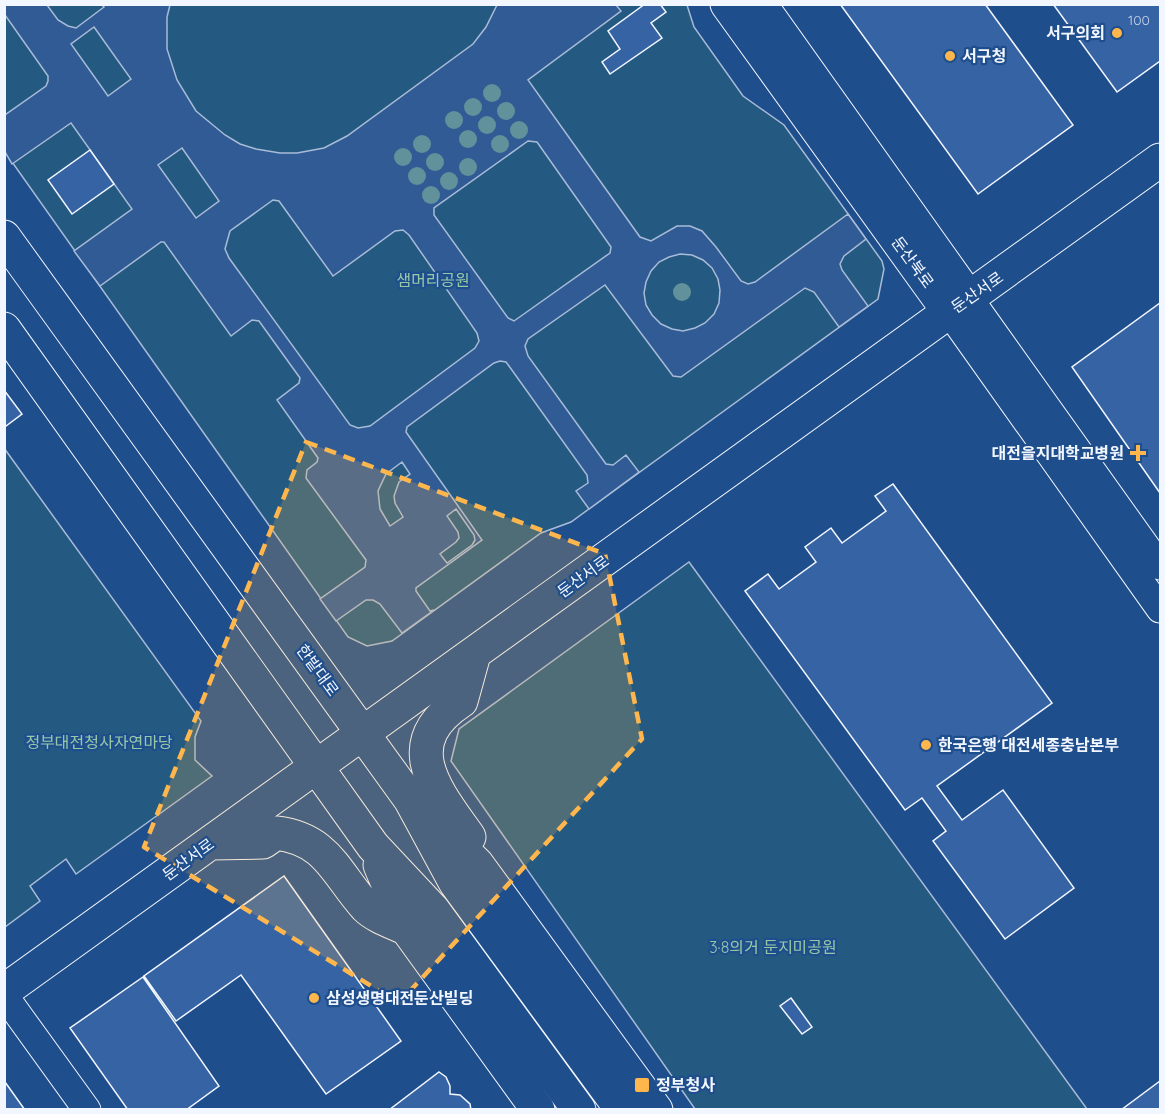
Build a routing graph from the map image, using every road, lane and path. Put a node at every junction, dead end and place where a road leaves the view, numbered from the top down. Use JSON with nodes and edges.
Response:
{"nodes":[{"id":1,"x":727,"y":4,"type":"edge"},
{"id":2,"x":760,"y":4,"type":"edge"},
{"id":3,"x":1161,"y":160,"type":"edge"},
{"id":4,"x":4,"y":237,"type":"edge"},
{"id":5,"x":959,"y":305,"type":"junction"},
{"id":6,"x":4,"y":329,"type":"edge"},
{"id":7,"x":1161,"y":566,"type":"edge"},
{"id":8,"x":1161,"y":609,"type":"edge"},
{"id":9,"x":474,"y":654,"type":"junction"},
{"id":10,"x":363,"y":734,"type":"junction"},
{"id":11,"x":317,"y":766,"type":"junction"},
{"id":12,"x":410,"y":799,"type":"junction"},
{"id":13,"x":211,"y":843,"type":"junction"},
{"id":14,"x":373,"y":846,"type":"junction"},
{"id":15,"x":477,"y":864,"type":"junction"},
{"id":16,"x":407,"y":929,"type":"junction"},
{"id":17,"x":4,"y":993,"type":"edge"},
{"id":18,"x":87,"y":1110,"type":"edge"},
{"id":19,"x":538,"y":1110,"type":"edge"},
{"id":20,"x":579,"y":1110,"type":"edge"},
{"id":21,"x":622,"y":1110,"type":"edge"},
{"id":22,"x":656,"y":1110,"type":"edge"}],
"edges":[{"from":1,"to":5,"type":"main road","name":"둔산북로"},
{"from":2,"to":5,"type":"main road","name":"둔산북로"},
{"from":3,"to":5,"type":"main road","name":"둔산서로"},
{"from":4,"to":10,"type":"main road","name":"한밭대로"},
{"from":5,"to":7,"type":"street","name":"둔산북로"},
{"from":5,"to":8,"type":"street","name":"둔산북로"},
{"from":5,"to":9,"type":"main road","name":"둔산서로"},
{"from":6,"to":11,"type":"main road"},
{"from":9,"to":10,"type":"main road","name":"둔산서로"},
{"from":9,"to":15,"type":"main road"},
{"from":10,"to":11,"type":"main road","name":"둔산서로"},
{"from":10,"to":12,"type":"main road","name":"한밭대로"},
{"from":11,"to":13,"type":"main road","name":"둔산서로"},
{"from":11,"to":14,"type":"main road"},
{"from":12,"to":15,"type":"main road"},
{"from":12,"to":21,"type":"main road","name":"한밭대로"},
{"from":13,"to":16,"type":"main road"},
{"from":13,"to":17,"type":"main road","name":"둔산서로"},
{"from":14,"to":16,"type":"main road"},
{"from":14,"to":20,"type":"main road"},
{"from":15,"to":22,"type":"main road"},
{"from":16,"to":19,"type":"main road"},
{"from":17,"to":18,"type":"street"}]}
